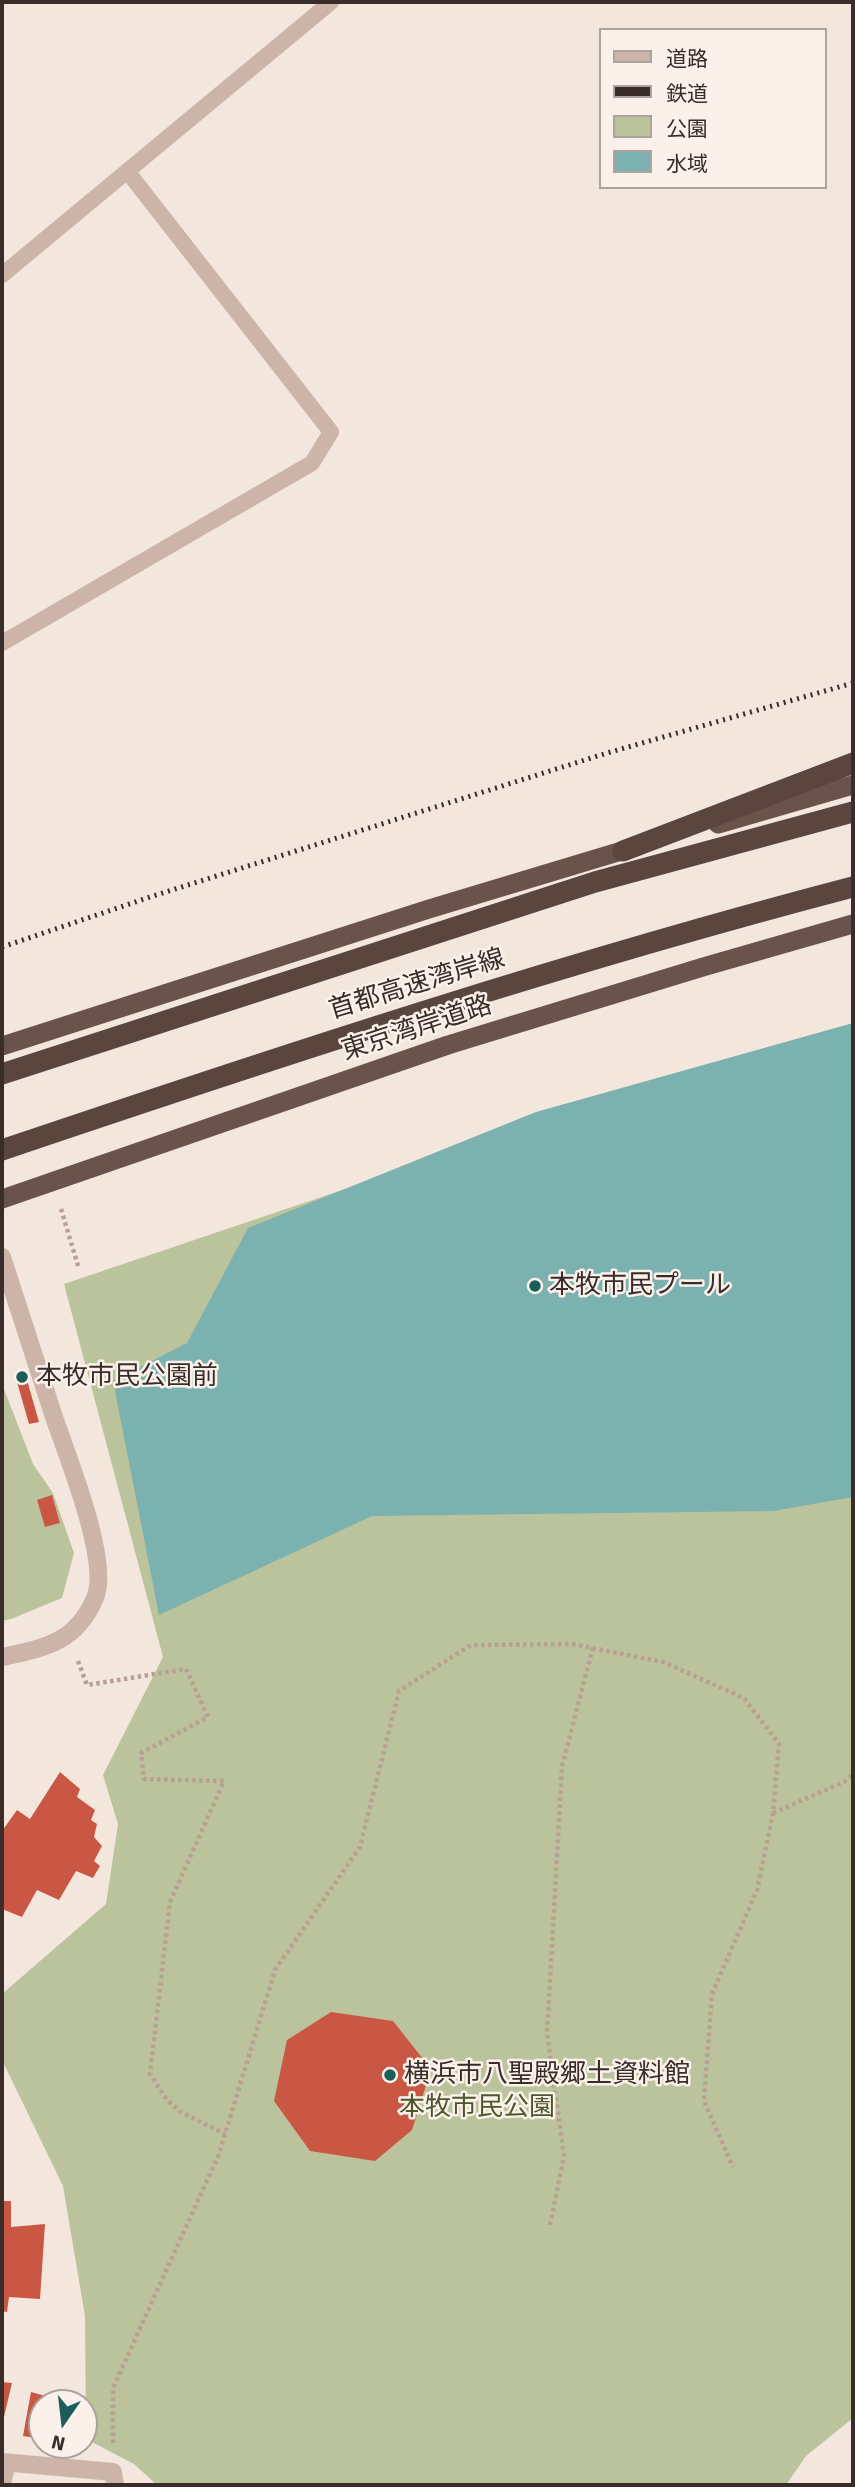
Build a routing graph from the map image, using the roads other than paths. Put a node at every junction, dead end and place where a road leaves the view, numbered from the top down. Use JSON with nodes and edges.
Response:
{"nodes":[{"id":1,"x":331,"y":2,"type":"edge"},
{"id":2,"x":127,"y":171,"type":"junction"},
{"id":3,"x":2,"y":275,"type":"edge"},
{"id":4,"x":2,"y":643,"type":"edge"},
{"id":5,"x":853,"y":763,"type":"edge"},
{"id":6,"x":853,"y":785,"type":"edge"},
{"id":7,"x":853,"y":812,"type":"edge"},
{"id":8,"x":623,"y":851,"type":"junction"},
{"id":9,"x":853,"y":887,"type":"edge"},
{"id":10,"x":853,"y":924,"type":"edge"},
{"id":11,"x":2,"y":1046,"type":"edge"},
{"id":12,"x":2,"y":1074,"type":"edge"},
{"id":13,"x":2,"y":1150,"type":"edge"},
{"id":14,"x":2,"y":1199,"type":"edge"},
{"id":15,"x":2,"y":1257,"type":"edge"},
{"id":16,"x":2,"y":1657,"type":"edge"},
{"id":17,"x":4,"y":2463,"type":"edge"},
{"id":18,"x":114,"y":2479,"type":"edge"},
{"id":19,"x":2,"y":2483,"type":"edge"}],
"edges":[{"from":1,"to":2,"type":"lane"},
{"from":2,"to":3,"type":"lane"},
{"from":2,"to":4,"type":"lane"},
{"from":5,"to":8,"type":"highway"},
{"from":6,"to":8,"type":"highway"},
{"from":7,"to":12,"type":"highway","name":"首都高速湾岸線","bridge":true},
{"from":8,"to":11,"type":"highway"},
{"from":9,"to":13,"type":"highway","name":"首都高速湾岸線","bridge":true},
{"from":10,"to":14,"type":"highway","name":"東京湾岸道路"},
{"from":15,"to":16,"type":"street"},
{"from":17,"to":18,"type":"street"},
{"from":17,"to":19,"type":"street"}]}
